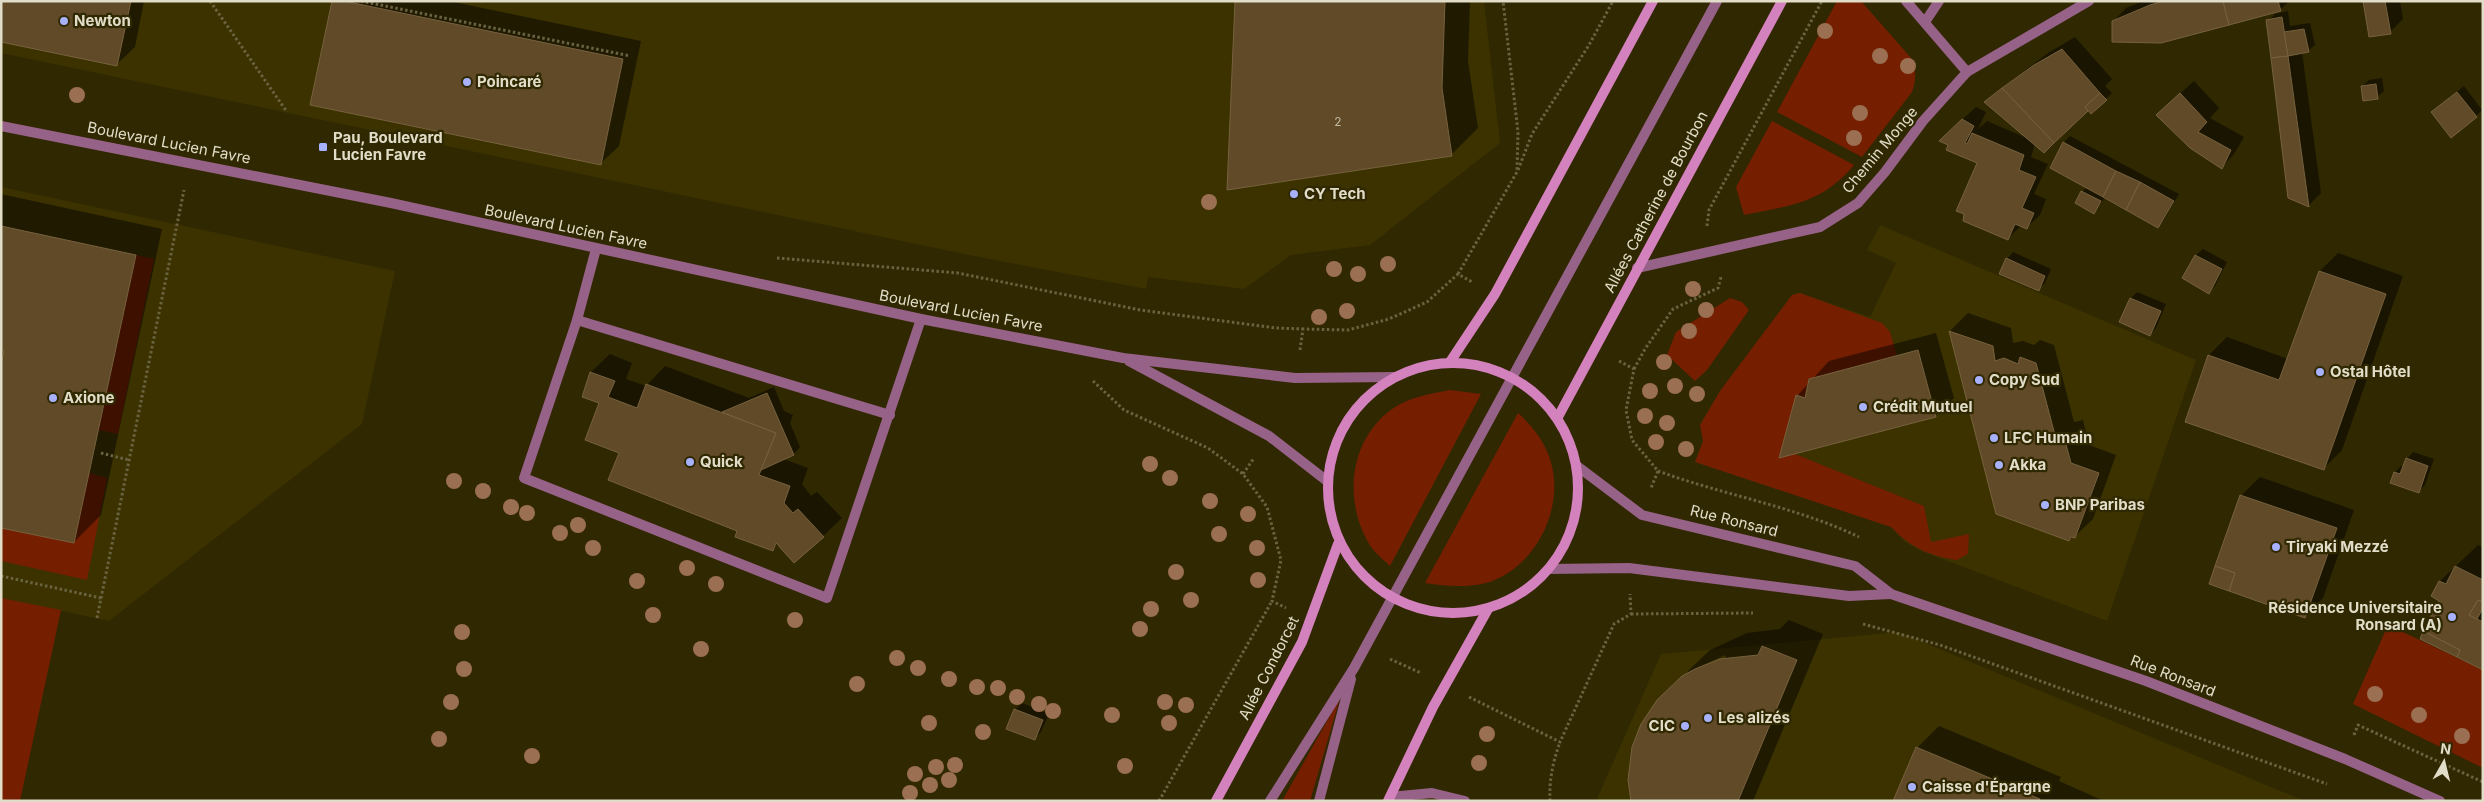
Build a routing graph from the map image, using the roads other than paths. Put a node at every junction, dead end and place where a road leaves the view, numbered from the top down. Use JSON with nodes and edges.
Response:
{"nodes":[{"id":1,"x":1653,"y":1,"type":"edge"},
{"id":2,"x":1717,"y":1,"type":"edge"},
{"id":3,"x":1782,"y":1,"type":"edge"},
{"id":4,"x":1906,"y":1,"type":"edge"},
{"id":5,"x":1939,"y":1,"type":"edge"},
{"id":6,"x":2089,"y":1,"type":"edge"},
{"id":7,"x":1925,"y":22,"type":"junction"},
{"id":8,"x":1966,"y":72,"type":"junction"},
{"id":9,"x":1,"y":126,"type":"edge"},
{"id":10,"x":596,"y":249,"type":"junction"},
{"id":11,"x":1637,"y":268,"type":"junction"},
{"id":12,"x":921,"y":319,"type":"junction"},
{"id":13,"x":577,"y":320,"type":"junction"},
{"id":14,"x":1123,"y":358,"type":"junction"},
{"id":15,"x":1450,"y":362,"type":"junction"},
{"id":16,"x":1394,"y":377,"type":"junction"},
{"id":17,"x":1513,"y":379,"type":"junction"},
{"id":18,"x":890,"y":414,"type":"junction"},
{"id":19,"x":1558,"y":418,"type":"junction"},
{"id":20,"x":1577,"y":466,"type":"junction"},
{"id":21,"x":1327,"y":481,"type":"junction"},
{"id":22,"x":1338,"y":544,"type":"junction"},
{"id":23,"x":1550,"y":569,"type":"junction"},
{"id":24,"x":1891,"y":594,"type":"junction"},
{"id":25,"x":1393,"y":597,"type":"junction"},
{"id":26,"x":1488,"y":609,"type":"junction"},
{"id":27,"x":1354,"y":668,"type":"junction"},
{"id":28,"x":1389,"y":799,"type":"edge"},
{"id":29,"x":1216,"y":801,"type":"edge"},
{"id":30,"x":1270,"y":801,"type":"edge"},
{"id":31,"x":1320,"y":801,"type":"edge"},
{"id":32,"x":1465,"y":801,"type":"edge"},
{"id":33,"x":2440,"y":801,"type":"edge"}],
"edges":[{"from":1,"to":15,"type":"main road"},
{"from":2,"to":17,"type":"street"},
{"from":3,"to":11,"type":"main road","name":"Allées Catherine de Bourbon"},
{"from":4,"to":7,"type":"street"},
{"from":5,"to":7,"type":"street"},
{"from":6,"to":8,"type":"street","name":"Chemin Monge"},
{"from":7,"to":8,"type":"street"},
{"from":8,"to":11,"type":"street","name":"Chemin Monge"},
{"from":9,"to":10,"type":"street","name":"Boulevard Lucien Favre"},
{"from":10,"to":12,"type":"street","name":"Boulevard Lucien Favre"},
{"from":10,"to":13,"type":"street"},
{"from":11,"to":19,"type":"main road","name":"Allées Catherine de Bourbon"},
{"from":12,"to":14,"type":"street","name":"Boulevard Lucien Favre"},
{"from":12,"to":18,"type":"street"},
{"from":13,"to":18,"type":"street"},
{"from":13,"to":18,"type":"street"},
{"from":14,"to":16,"type":"street","name":"Boulevard Lucien Favre"},
{"from":14,"to":21,"type":"street","name":"Boulevard Lucien Favre"},
{"from":15,"to":16,"type":"main road"},
{"from":15,"to":17,"type":"main road"},
{"from":16,"to":21,"type":"main road"},
{"from":17,"to":19,"type":"main road"},
{"from":17,"to":25,"type":"street"},
{"from":19,"to":20,"type":"main road"},
{"from":20,"to":23,"type":"main road"},
{"from":20,"to":24,"type":"street","name":"Rue Ronsard"},
{"from":21,"to":22,"type":"main road"},
{"from":22,"to":25,"type":"main road"},
{"from":22,"to":29,"type":"main road","name":"Allée Condorcet"},
{"from":23,"to":24,"type":"street","name":"Rue Ronsard"},
{"from":23,"to":26,"type":"main road"},
{"from":24,"to":33,"type":"street","name":"Rue Ronsard"},
{"from":25,"to":26,"type":"main road"},
{"from":25,"to":27,"type":"street"},
{"from":26,"to":28,"type":"main road"},
{"from":27,"to":30,"type":"street"},
{"from":27,"to":31,"type":"street"},
{"from":28,"to":32,"type":"street"}]}
